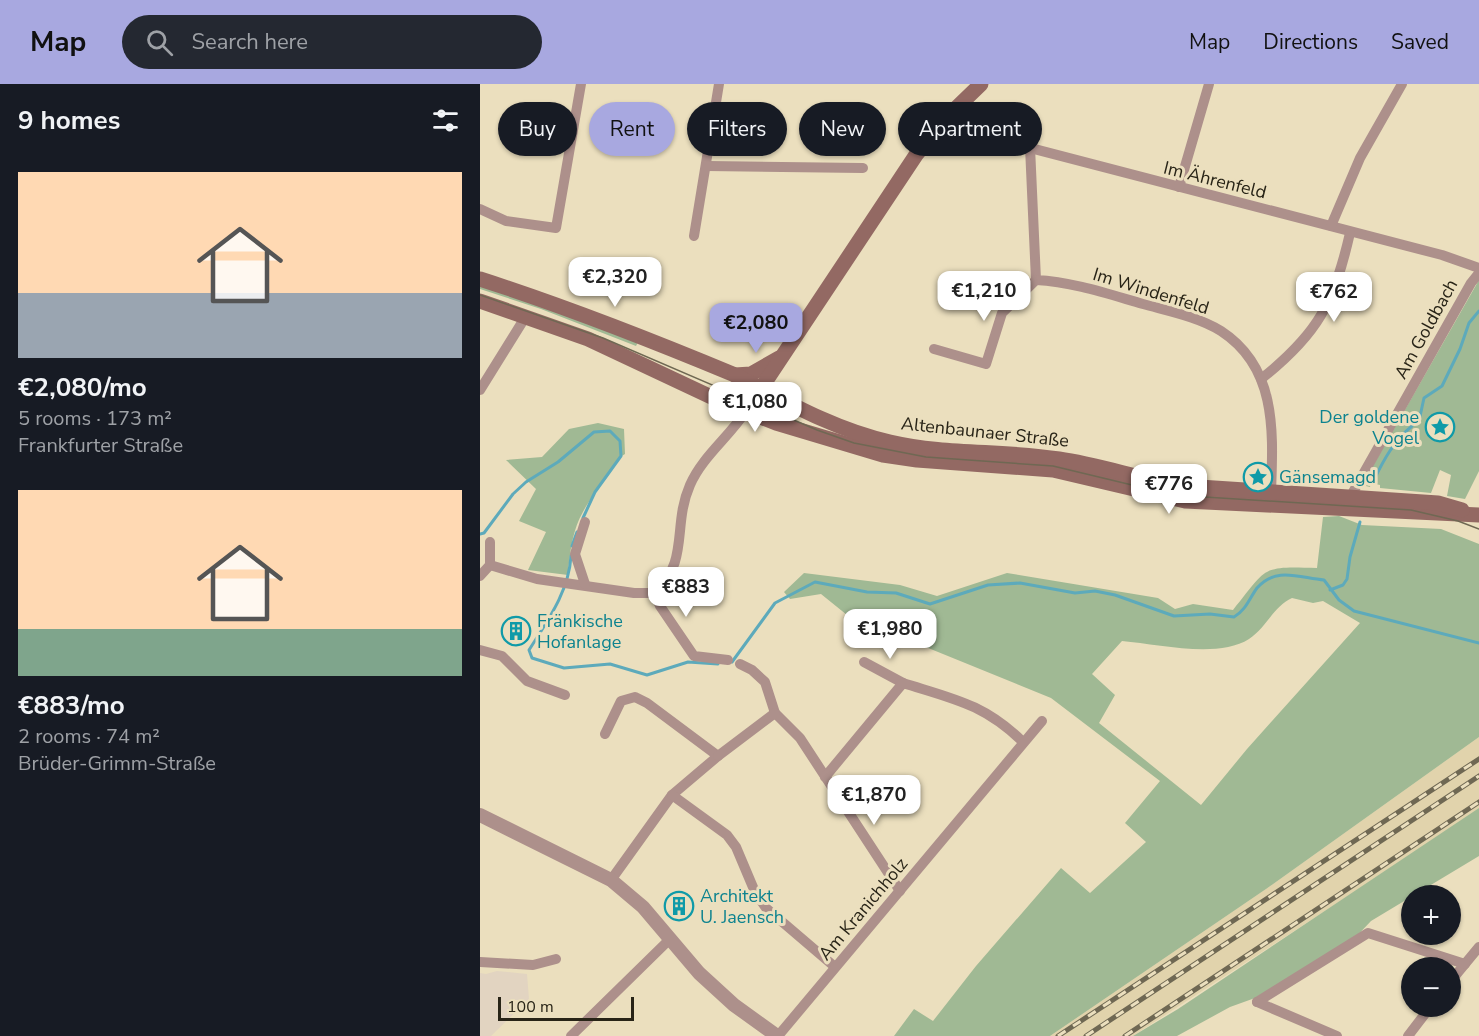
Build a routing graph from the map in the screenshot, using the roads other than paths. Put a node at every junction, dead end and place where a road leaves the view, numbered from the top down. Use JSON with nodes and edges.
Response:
{"nodes":[{"id":1,"x":581,"y":84,"type":"edge"},
{"id":2,"x":719,"y":84,"type":"edge"},
{"id":3,"x":981,"y":84,"type":"edge"},
{"id":4,"x":1209,"y":84,"type":"edge"},
{"id":5,"x":1402,"y":84,"type":"edge"},
{"id":6,"x":962,"y":102,"type":"edge"},
{"id":7,"x":1042,"y":151,"type":"edge"},
{"id":8,"x":915,"y":156,"type":"edge"},
{"id":9,"x":1030,"y":156,"type":"edge"},
{"id":10,"x":706,"y":165,"type":"junction"},
{"id":11,"x":863,"y":168,"type":"dead end"},
{"id":12,"x":1179,"y":187,"type":"junction"},
{"id":13,"x":480,"y":209,"type":"edge"},
{"id":14,"x":1331,"y":226,"type":"junction"},
{"id":15,"x":1350,"y":233,"type":"junction"},
{"id":16,"x":694,"y":236,"type":"dead end"},
{"id":17,"x":1479,"y":268,"type":"edge"},
{"id":18,"x":1479,"y":273,"type":"edge"},
{"id":19,"x":480,"y":279,"type":"edge"},
{"id":20,"x":1036,"y":280,"type":"junction"},
{"id":21,"x":480,"y":301,"type":"edge"},
{"id":22,"x":526,"y":316,"type":"junction"},
{"id":23,"x":934,"y":349,"type":"dead end"},
{"id":24,"x":783,"y":355,"type":"junction"},
{"id":25,"x":735,"y":375,"type":"junction"},
{"id":26,"x":1261,"y":379,"type":"junction"},
{"id":27,"x":762,"y":389,"type":"junction"},
{"id":28,"x":480,"y":390,"type":"edge"},
{"id":29,"x":746,"y":411,"type":"junction"},
{"id":30,"x":1271,"y":493,"type":"junction"},
{"id":31,"x":1348,"y":503,"type":"junction"},
{"id":32,"x":1479,"y":515,"type":"edge"},
{"id":33,"x":585,"y":522,"type":"dead end"},
{"id":34,"x":490,"y":542,"type":"dead end"},
{"id":35,"x":490,"y":565,"type":"junction"},
{"id":36,"x":480,"y":576,"type":"edge"},
{"id":37,"x":581,"y":584,"type":"junction"},
{"id":38,"x":655,"y":593,"type":"junction"},
{"id":39,"x":480,"y":650,"type":"edge"},
{"id":40,"x":728,"y":660,"type":"dead end"},
{"id":41,"x":864,"y":662,"type":"dead end"},
{"id":42,"x":740,"y":664,"type":"dead end"},
{"id":43,"x":903,"y":683,"type":"junction"},
{"id":44,"x":565,"y":694,"type":"dead end"},
{"id":45,"x":776,"y":713,"type":"junction"},
{"id":46,"x":1042,"y":721,"type":"dead end"},
{"id":47,"x":605,"y":734,"type":"dead end"},
{"id":48,"x":1023,"y":742,"type":"junction"},
{"id":49,"x":718,"y":756,"type":"junction"},
{"id":50,"x":825,"y":777,"type":"junction"},
{"id":51,"x":672,"y":795,"type":"junction"},
{"id":52,"x":480,"y":815,"type":"edge"},
{"id":53,"x":611,"y":880,"type":"junction"},
{"id":54,"x":900,"y":891,"type":"junction"},
{"id":55,"x":670,"y":939,"type":"junction"},
{"id":56,"x":1479,"y":946,"type":"edge"},
{"id":57,"x":556,"y":959,"type":"dead end"},
{"id":58,"x":480,"y":962,"type":"edge"},
{"id":59,"x":1465,"y":964,"type":"junction"},
{"id":60,"x":835,"y":968,"type":"junction"},
{"id":61,"x":1461,"y":969,"type":"edge"},
{"id":62,"x":1423,"y":1017,"type":"edge"},
{"id":63,"x":1333,"y":1035,"type":"edge"},
{"id":64,"x":571,"y":1036,"type":"edge"},
{"id":65,"x":778,"y":1036,"type":"edge"},
{"id":66,"x":1408,"y":1036,"type":"edge"}],
"edges":[{"from":1,"to":13,"type":"street"},
{"from":2,"to":10,"type":"street"},
{"from":3,"to":6,"type":"main road"},
{"from":4,"to":12,"type":"street"},
{"from":5,"to":14,"type":"street"},
{"from":7,"to":12,"type":"street","name":"Im Ährenfeld"},
{"from":8,"to":24,"type":"main road"},
{"from":9,"to":20,"type":"street"},
{"from":10,"to":11,"type":"street"},
{"from":10,"to":16,"type":"street"},
{"from":12,"to":14,"type":"street","name":"Im Ährenfeld"},
{"from":14,"to":15,"type":"street","name":"Im Ährenfeld"},
{"from":15,"to":17,"type":"street","name":"Im Ährenfeld"},
{"from":15,"to":26,"type":"street"},
{"from":18,"to":31,"type":"street","name":"Am Goldbach"},
{"from":19,"to":25,"type":"main road","name":"Altenbaunaer Straße"},
{"from":20,"to":23,"type":"street"},
{"from":20,"to":26,"type":"street","name":"Im Windenfeld"},
{"from":21,"to":22,"type":"main road","name":"Altenbaunaer Straße"},
{"from":22,"to":28,"type":"street"},
{"from":22,"to":29,"type":"main road","name":"Altenbaunaer Straße"},
{"from":24,"to":25,"type":"main road"},
{"from":24,"to":27,"type":"main road"},
{"from":25,"to":27,"type":"main road","name":"Altenbaunaer Straße"},
{"from":26,"to":30,"type":"street","name":"Im Windenfeld"},
{"from":27,"to":29,"type":"main road"},
{"from":27,"to":30,"type":"main road","name":"Altenbaunaer Straße"},
{"from":29,"to":31,"type":"main road","name":"Altenbaunaer Straße"},
{"from":29,"to":38,"type":"street"},
{"from":30,"to":31,"type":"main road","name":"Altenbaunaer Straße"},
{"from":31,"to":32,"type":"main road","name":"Altenbaunaer Straße"},
{"from":33,"to":37,"type":"street"},
{"from":34,"to":35,"type":"street"},
{"from":35,"to":36,"type":"street"},
{"from":35,"to":37,"type":"street"},
{"from":37,"to":38,"type":"street"},
{"from":38,"to":40,"type":"street"},
{"from":39,"to":44,"type":"street"},
{"from":41,"to":43,"type":"street"},
{"from":42,"to":45,"type":"street"},
{"from":43,"to":48,"type":"street"},
{"from":43,"to":50,"type":"street"},
{"from":45,"to":49,"type":"street"},
{"from":45,"to":50,"type":"street"},
{"from":46,"to":48,"type":"street","name":"Am Kranichholz"},
{"from":47,"to":49,"type":"street"},
{"from":48,"to":54,"type":"street","name":"Am Kranichholz"},
{"from":49,"to":51,"type":"street"},
{"from":50,"to":54,"type":"street"},
{"from":51,"to":53,"type":"street"},
{"from":51,"to":60,"type":"street"},
{"from":52,"to":53,"type":"street"},
{"from":53,"to":55,"type":"street"},
{"from":54,"to":60,"type":"street","name":"Am Kranichholz"},
{"from":55,"to":64,"type":"street"},
{"from":55,"to":65,"type":"street"},
{"from":56,"to":59,"type":"street"},
{"from":57,"to":58,"type":"street"},
{"from":59,"to":61,"type":"street"},
{"from":59,"to":63,"type":"street"},
{"from":60,"to":65,"type":"street","name":"Am Kranichholz"},
{"from":62,"to":66,"type":"street"}]}
